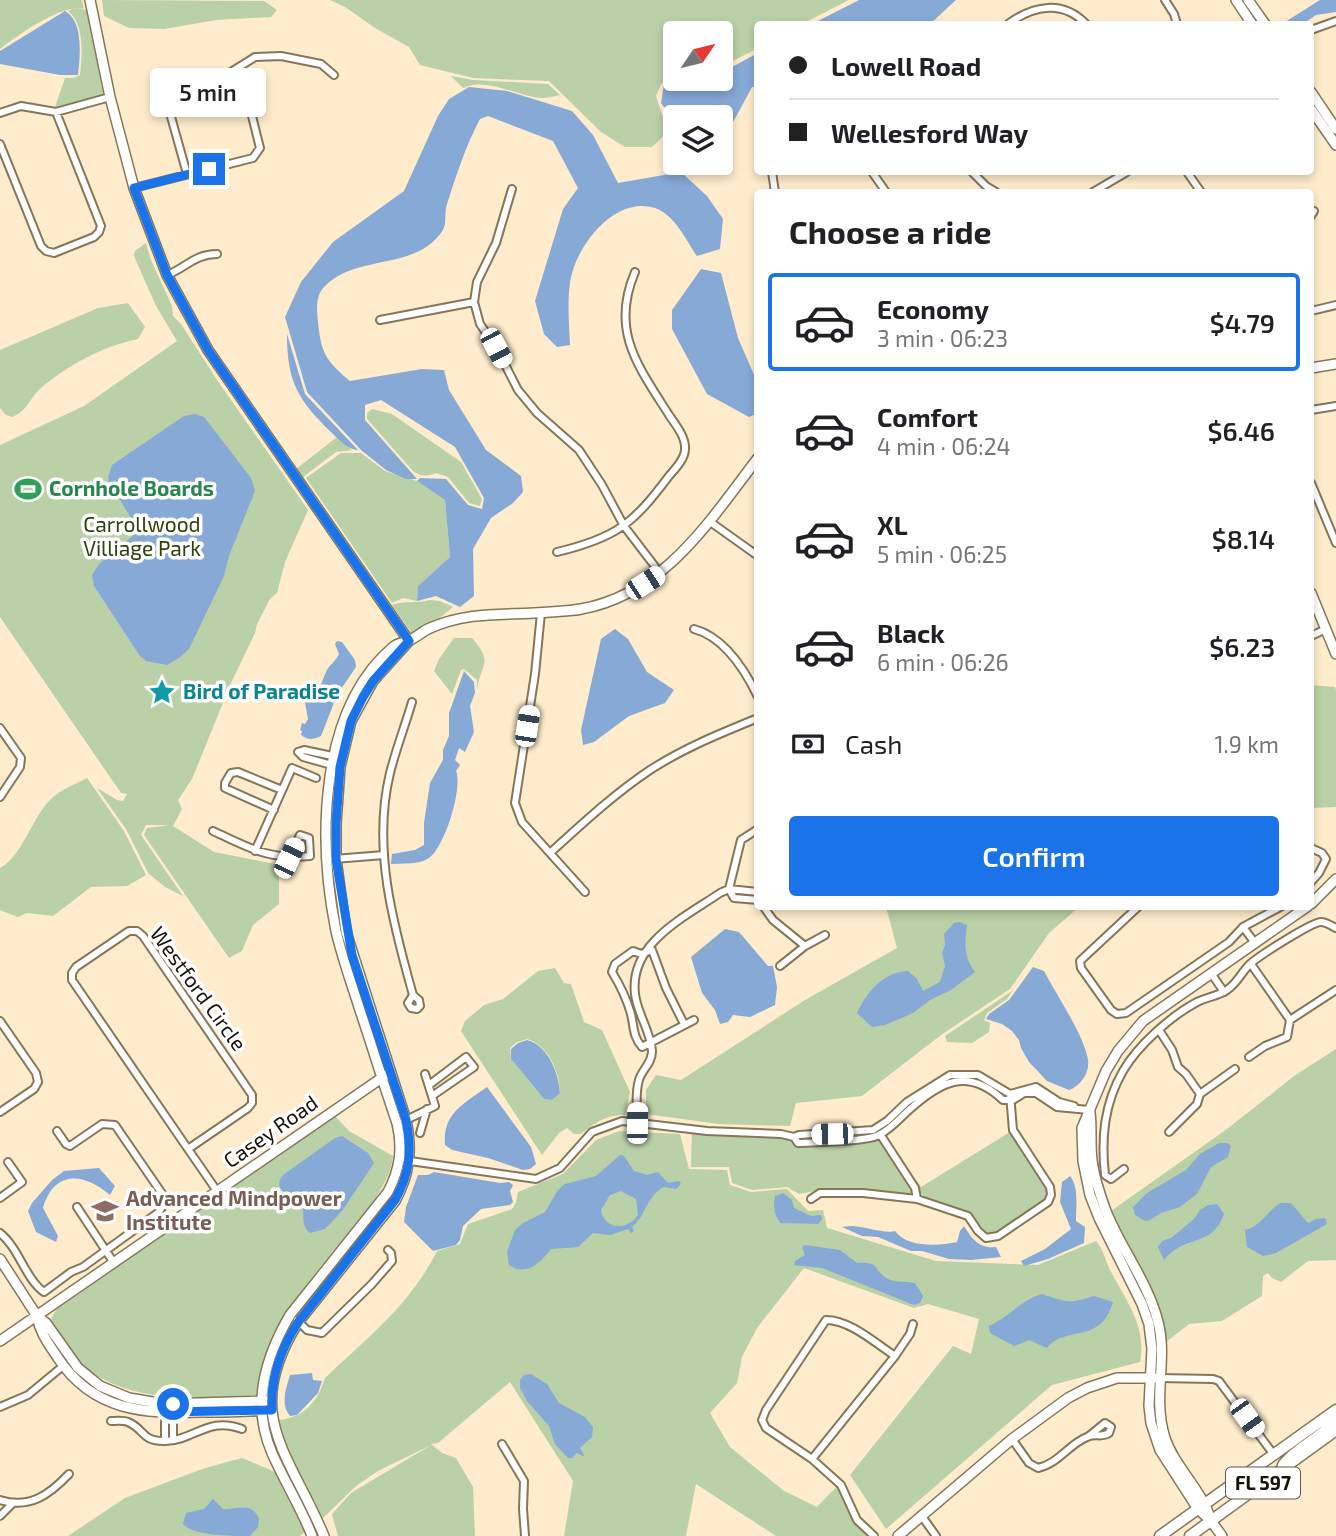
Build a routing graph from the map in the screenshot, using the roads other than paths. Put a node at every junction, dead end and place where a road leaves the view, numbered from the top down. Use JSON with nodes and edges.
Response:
{"nodes":[{"id":1,"x":90,"y":0,"type":"edge"},
{"id":2,"x":1164,"y":0,"type":"edge"},
{"id":3,"x":1236,"y":0,"type":"edge"},
{"id":4,"x":1248,"y":0,"type":"edge"},
{"id":5,"x":1012,"y":21,"type":"edge"},
{"id":6,"x":1083,"y":21,"type":"edge"},
{"id":7,"x":1176,"y":21,"type":"edge"},
{"id":8,"x":1250,"y":21,"type":"edge"},
{"id":9,"x":1263,"y":21,"type":"edge"},
{"id":10,"x":1336,"y":21,"type":"edge"},
{"id":11,"x":1314,"y":29,"type":"edge"},
{"id":12,"x":240,"y":68,"type":"junction"},
{"id":13,"x":334,"y":75,"type":"dead end"},
{"id":14,"x":1314,"y":96,"type":"edge"},
{"id":15,"x":110,"y":97,"type":"junction"},
{"id":16,"x":56,"y":112,"type":"junction"},
{"id":17,"x":0,"y":113,"type":"edge"},
{"id":18,"x":1314,"y":113,"type":"edge"},
{"id":19,"x":1336,"y":129,"type":"edge"},
{"id":20,"x":0,"y":144,"type":"edge"},
{"id":21,"x":1336,"y":145,"type":"edge"},
{"id":22,"x":187,"y":174,"type":"junction"},
{"id":23,"x":975,"y":175,"type":"edge"},
{"id":24,"x":1123,"y":175,"type":"edge"},
{"id":25,"x":134,"y":188,"type":"junction"},
{"id":26,"x":512,"y":189,"type":"dead end"},
{"id":27,"x":991,"y":189,"type":"edge"},
{"id":28,"x":1105,"y":189,"type":"edge"},
{"id":29,"x":217,"y":254,"type":"dead end"},
{"id":30,"x":635,"y":272,"type":"dead end"},
{"id":31,"x":167,"y":275,"type":"junction"},
{"id":32,"x":474,"y":302,"type":"junction"},
{"id":33,"x":1336,"y":305,"type":"edge"},
{"id":34,"x":1314,"y":310,"type":"edge"},
{"id":35,"x":380,"y":320,"type":"dead end"},
{"id":36,"x":1336,"y":364,"type":"edge"},
{"id":37,"x":1314,"y":368,"type":"edge"},
{"id":38,"x":1336,"y":406,"type":"edge"},
{"id":39,"x":1314,"y":410,"type":"edge"},
{"id":40,"x":754,"y":463,"type":"edge"},
{"id":41,"x":1314,"y":490,"type":"edge"},
{"id":42,"x":709,"y":521,"type":"junction"},
{"id":43,"x":624,"y":526,"type":"junction"},
{"id":44,"x":1336,"y":543,"type":"edge"},
{"id":45,"x":557,"y":552,"type":"dead end"},
{"id":46,"x":754,"y":553,"type":"edge"},
{"id":47,"x":660,"y":573,"type":"junction"},
{"id":48,"x":1314,"y":600,"type":"edge"},
{"id":49,"x":541,"y":613,"type":"junction"},
{"id":50,"x":694,"y":629,"type":"dead end"},
{"id":51,"x":1326,"y":629,"type":"junction"},
{"id":52,"x":1314,"y":635,"type":"edge"},
{"id":53,"x":409,"y":641,"type":"junction"},
{"id":54,"x":1336,"y":654,"type":"edge"},
{"id":55,"x":754,"y":689,"type":"edge"},
{"id":56,"x":412,"y":702,"type":"dead end"},
{"id":57,"x":754,"y":720,"type":"edge"},
{"id":58,"x":0,"y":728,"type":"edge"},
{"id":59,"x":337,"y":762,"type":"junction"},
{"id":60,"x":292,"y":768,"type":"junction"},
{"id":61,"x":316,"y":778,"type":"dead end"},
{"id":62,"x":282,"y":790,"type":"junction"},
{"id":63,"x":0,"y":797,"type":"edge"},
{"id":64,"x":274,"y":810,"type":"junction"},
{"id":65,"x":213,"y":831,"type":"dead end"},
{"id":66,"x":754,"y":832,"type":"edge"},
{"id":67,"x":1314,"y":849,"type":"edge"},
{"id":68,"x":255,"y":851,"type":"junction"},
{"id":69,"x":550,"y":853,"type":"junction"},
{"id":70,"x":384,"y":855,"type":"junction"},
{"id":71,"x":289,"y":858,"type":"dead end"},
{"id":72,"x":332,"y":859,"type":"junction"},
{"id":73,"x":1314,"y":879,"type":"edge"},
{"id":74,"x":1336,"y":879,"type":"edge"},
{"id":75,"x":729,"y":889,"type":"junction"},
{"id":76,"x":585,"y":892,"type":"dead end"},
{"id":77,"x":754,"y":892,"type":"edge"},
{"id":78,"x":754,"y":900,"type":"edge"},
{"id":79,"x":1314,"y":900,"type":"edge"},
{"id":80,"x":766,"y":910,"type":"edge"},
{"id":81,"x":1135,"y":910,"type":"edge"},
{"id":82,"x":1275,"y":910,"type":"edge"},
{"id":83,"x":1302,"y":910,"type":"edge"},
{"id":84,"x":1244,"y":927,"type":"junction"},
{"id":85,"x":1336,"y":928,"type":"edge"},
{"id":86,"x":825,"y":935,"type":"dead end"},
{"id":87,"x":1255,"y":943,"type":"junction"},
{"id":88,"x":805,"y":946,"type":"junction"},
{"id":89,"x":645,"y":951,"type":"junction"},
{"id":90,"x":1251,"y":964,"type":"junction"},
{"id":91,"x":780,"y":966,"type":"dead end"},
{"id":92,"x":1211,"y":973,"type":"junction"},
{"id":93,"x":1336,"y":990,"type":"edge"},
{"id":94,"x":1224,"y":992,"type":"junction"},
{"id":95,"x":412,"y":995,"type":"dead end"},
{"id":96,"x":694,"y":1020,"type":"dead end"},
{"id":97,"x":1290,"y":1020,"type":"junction"},
{"id":98,"x":0,"y":1021,"type":"edge"},
{"id":99,"x":684,"y":1024,"type":"junction"},
{"id":100,"x":1159,"y":1030,"type":"junction"},
{"id":101,"x":650,"y":1044,"type":"junction"},
{"id":102,"x":1249,"y":1057,"type":"dead end"},
{"id":103,"x":1235,"y":1069,"type":"dead end"},
{"id":104,"x":425,"y":1074,"type":"dead end"},
{"id":105,"x":386,"y":1075,"type":"junction"},
{"id":106,"x":429,"y":1085,"type":"junction"},
{"id":107,"x":1200,"y":1094,"type":"junction"},
{"id":108,"x":432,"y":1096,"type":"junction"},
{"id":109,"x":1009,"y":1097,"type":"junction"},
{"id":110,"x":427,"y":1110,"type":"junction"},
{"id":111,"x":1089,"y":1110,"type":"junction"},
{"id":112,"x":0,"y":1112,"type":"edge"},
{"id":113,"x":406,"y":1120,"type":"junction"},
{"id":114,"x":637,"y":1123,"type":"junction"},
{"id":115,"x":57,"y":1131,"type":"dead end"},
{"id":116,"x":1169,"y":1132,"type":"dead end"},
{"id":117,"x":420,"y":1133,"type":"dead end"},
{"id":118,"x":880,"y":1134,"type":"junction"},
{"id":119,"x":832,"y":1138,"type":"junction"},
{"id":120,"x":188,"y":1149,"type":"junction"},
{"id":121,"x":405,"y":1159,"type":"junction"},
{"id":122,"x":8,"y":1162,"type":"dead end"},
{"id":123,"x":1125,"y":1169,"type":"dead end"},
{"id":124,"x":217,"y":1191,"type":"junction"},
{"id":125,"x":0,"y":1198,"type":"edge"},
{"id":126,"x":811,"y":1199,"type":"dead end"},
{"id":127,"x":918,"y":1199,"type":"junction"},
{"id":128,"x":77,"y":1207,"type":"dead end"},
{"id":129,"x":0,"y":1233,"type":"edge"},
{"id":130,"x":388,"y":1250,"type":"dead end"},
{"id":131,"x":106,"y":1251,"type":"junction"},
{"id":132,"x":0,"y":1259,"type":"edge"},
{"id":133,"x":114,"y":1262,"type":"junction"},
{"id":134,"x":37,"y":1316,"type":"junction"},
{"id":135,"x":294,"y":1318,"type":"junction"},
{"id":136,"x":913,"y":1324,"type":"dead end"},
{"id":137,"x":40,"y":1332,"type":"junction"},
{"id":138,"x":4,"y":1339,"type":"edge"},
{"id":139,"x":895,"y":1356,"type":"junction"},
{"id":140,"x":64,"y":1366,"type":"junction"},
{"id":141,"x":1155,"y":1378,"type":"junction"},
{"id":142,"x":95,"y":1384,"type":"junction"},
{"id":143,"x":266,"y":1405,"type":"junction"},
{"id":144,"x":0,"y":1407,"type":"edge"},
{"id":145,"x":169,"y":1408,"type":"junction"},
{"id":146,"x":1335,"y":1411,"type":"edge"},
{"id":147,"x":111,"y":1420,"type":"dead end"},
{"id":148,"x":242,"y":1429,"type":"dead end"},
{"id":149,"x":1336,"y":1430,"type":"edge"},
{"id":150,"x":1088,"y":1436,"type":"dead end"},
{"id":151,"x":1012,"y":1439,"type":"junction"},
{"id":152,"x":173,"y":1440,"type":"junction"},
{"id":153,"x":165,"y":1441,"type":"junction"},
{"id":154,"x":502,"y":1444,"type":"dead end"},
{"id":155,"x":1275,"y":1456,"type":"junction"},
{"id":156,"x":812,"y":1459,"type":"junction"},
{"id":157,"x":1279,"y":1471,"type":"junction"},
{"id":158,"x":69,"y":1474,"type":"dead end"},
{"id":159,"x":0,"y":1500,"type":"edge"},
{"id":160,"x":12,"y":1504,"type":"junction"},
{"id":161,"x":1202,"y":1506,"type":"junction"},
{"id":162,"x":921,"y":1515,"type":"junction"},
{"id":163,"x":0,"y":1516,"type":"edge"},
{"id":164,"x":1211,"y":1521,"type":"junction"},
{"id":165,"x":312,"y":1536,"type":"edge"},
{"id":166,"x":324,"y":1536,"type":"edge"},
{"id":167,"x":525,"y":1536,"type":"edge"},
{"id":168,"x":874,"y":1536,"type":"edge"},
{"id":169,"x":898,"y":1536,"type":"edge"},
{"id":170,"x":936,"y":1536,"type":"edge"},
{"id":171,"x":1160,"y":1536,"type":"edge"},
{"id":172,"x":1190,"y":1536,"type":"edge"},
{"id":173,"x":1222,"y":1536,"type":"edge"}],
"edges":[{"from":1,"to":15,"type":"street"},
{"from":2,"to":7,"type":"street"},
{"from":3,"to":8,"type":"street"},
{"from":4,"to":9,"type":"street"},
{"from":5,"to":6,"type":"street"},
{"from":10,"to":11,"type":"street"},
{"from":12,"to":13,"type":"street"},
{"from":12,"to":22,"type":"street"},
{"from":12,"to":22,"type":"street"},
{"from":14,"to":19,"type":"street"},
{"from":15,"to":16,"type":"street"},
{"from":15,"to":25,"type":"street"},
{"from":16,"to":17,"type":"street"},
{"from":16,"to":20,"type":"street"},
{"from":18,"to":21,"type":"street"},
{"from":22,"to":25,"type":"street"},
{"from":23,"to":27,"type":"street"},
{"from":24,"to":28,"type":"street"},
{"from":25,"to":31,"type":"street"},
{"from":26,"to":32,"type":"street"},
{"from":29,"to":31,"type":"street"},
{"from":30,"to":43,"type":"street"},
{"from":31,"to":53,"type":"street"},
{"from":32,"to":35,"type":"street"},
{"from":32,"to":43,"type":"street"},
{"from":33,"to":34,"type":"street"},
{"from":36,"to":37,"type":"street"},
{"from":38,"to":39,"type":"street"},
{"from":40,"to":42,"type":"street"},
{"from":41,"to":44,"type":"street"},
{"from":42,"to":46,"type":"street"},
{"from":42,"to":47,"type":"street"},
{"from":43,"to":45,"type":"street"},
{"from":43,"to":47,"type":"street"},
{"from":47,"to":49,"type":"street"},
{"from":48,"to":51,"type":"street"},
{"from":49,"to":53,"type":"street"},
{"from":49,"to":69,"type":"street"},
{"from":50,"to":55,"type":"street"},
{"from":51,"to":52,"type":"street"},
{"from":51,"to":54,"type":"street"},
{"from":53,"to":59,"type":"street"},
{"from":56,"to":70,"type":"street"},
{"from":57,"to":69,"type":"street"},
{"from":58,"to":63,"type":"street"},
{"from":59,"to":60,"type":"street"},
{"from":59,"to":72,"type":"street"},
{"from":60,"to":61,"type":"street"},
{"from":60,"to":62,"type":"street"},
{"from":62,"to":64,"type":"street"},
{"from":62,"to":64,"type":"street"},
{"from":64,"to":68,"type":"street"},
{"from":65,"to":68,"type":"street"},
{"from":66,"to":75,"type":"street"},
{"from":67,"to":73,"type":"street"},
{"from":68,"to":71,"type":"street"},
{"from":69,"to":76,"type":"street"},
{"from":70,"to":72,"type":"street"},
{"from":70,"to":95,"type":"street"},
{"from":72,"to":105,"type":"street"},
{"from":74,"to":79,"type":"street"},
{"from":75,"to":77,"type":"street"},
{"from":75,"to":78,"type":"street"},
{"from":75,"to":89,"type":"street"},
{"from":80,"to":88,"type":"street"},
{"from":81,"to":84,"type":"street"},
{"from":82,"to":84,"type":"street"},
{"from":83,"to":87,"type":"street"},
{"from":84,"to":87,"type":"street"},
{"from":85,"to":90,"type":"street"},
{"from":86,"to":88,"type":"street"},
{"from":87,"to":92,"type":"street"},
{"from":88,"to":91,"type":"street"},
{"from":89,"to":99,"type":"street"},
{"from":89,"to":101,"type":"street"},
{"from":89,"to":101,"type":"street"},
{"from":90,"to":94,"type":"street"},
{"from":90,"to":97,"type":"street"},
{"from":92,"to":94,"type":"street"},
{"from":92,"to":111,"type":"street"},
{"from":93,"to":97,"type":"street"},
{"from":94,"to":100,"type":"street"},
{"from":96,"to":99,"type":"street"},
{"from":97,"to":102,"type":"street"},
{"from":98,"to":112,"type":"street"},
{"from":99,"to":101,"type":"street"},
{"from":100,"to":107,"type":"street"},
{"from":100,"to":123,"type":"street"},
{"from":101,"to":114,"type":"street"},
{"from":103,"to":107,"type":"street"},
{"from":104,"to":106,"type":"street"},
{"from":105,"to":113,"type":"street"},
{"from":105,"to":121,"type":"street"},
{"from":105,"to":124,"type":"street","name":"Casey Road"},
{"from":106,"to":108,"type":"street"},
{"from":106,"to":108,"type":"street"},
{"from":107,"to":116,"type":"street"},
{"from":108,"to":110,"type":"street"},
{"from":109,"to":111,"type":"street"},
{"from":109,"to":118,"type":"street"},
{"from":109,"to":119,"type":"street"},
{"from":109,"to":127,"type":"street"},
{"from":110,"to":113,"type":"street"},
{"from":110,"to":117,"type":"street"},
{"from":111,"to":141,"type":"street"},
{"from":113,"to":121,"type":"street"},
{"from":114,"to":119,"type":"street"},
{"from":114,"to":121,"type":"street"},
{"from":115,"to":131,"type":"street"},
{"from":118,"to":119,"type":"street"},
{"from":118,"to":127,"type":"street"},
{"from":120,"to":120,"type":"street","name":"Westford Circle"},
{"from":120,"to":124,"type":"street","name":"Westford Circle"},
{"from":121,"to":135,"type":"street"},
{"from":122,"to":125,"type":"street"},
{"from":124,"to":133,"type":"street","name":"Casey Road"},
{"from":126,"to":127,"type":"street"},
{"from":128,"to":131,"type":"street"},
{"from":129,"to":131,"type":"street"},
{"from":130,"to":135,"type":"street"},
{"from":131,"to":133,"type":"street"},
{"from":132,"to":134,"type":"street"},
{"from":133,"to":134,"type":"street","name":"Casey Road"},
{"from":134,"to":137,"type":"street"},
{"from":134,"to":138,"type":"street","name":"Casey Road"},
{"from":134,"to":142,"type":"street"},
{"from":135,"to":143,"type":"street"},
{"from":136,"to":139,"type":"street"},
{"from":137,"to":138,"type":"street"},
{"from":137,"to":140,"type":"street"},
{"from":139,"to":156,"type":"street"},
{"from":139,"to":156,"type":"street"},
{"from":140,"to":142,"type":"street"},
{"from":140,"to":144,"type":"street"},
{"from":140,"to":145,"type":"street"},
{"from":141,"to":151,"type":"street"},
{"from":141,"to":155,"type":"street"},
{"from":141,"to":161,"type":"street"},
{"from":142,"to":145,"type":"street"},
{"from":143,"to":145,"type":"street"},
{"from":143,"to":165,"type":"street"},
{"from":143,"to":166,"type":"street"},
{"from":145,"to":152,"type":"street"},
{"from":145,"to":153,"type":"street"},
{"from":146,"to":155,"type":"main road","number":"FL 597"},
{"from":146,"to":157,"type":"main road"},
{"from":147,"to":153,"type":"street"},
{"from":148,"to":152,"type":"street"},
{"from":149,"to":157,"type":"main road","number":"FL 597"},
{"from":150,"to":151,"type":"street"},
{"from":151,"to":162,"type":"street"},
{"from":152,"to":153,"type":"street"},
{"from":154,"to":167,"type":"street"},
{"from":155,"to":161,"type":"main road","number":"FL 597"},
{"from":156,"to":168,"type":"street"},
{"from":157,"to":164,"type":"main road","number":"FL 597"},
{"from":158,"to":160,"type":"street"},
{"from":159,"to":160,"type":"street"},
{"from":160,"to":163,"type":"street"},
{"from":161,"to":164,"type":"street"},
{"from":161,"to":171,"type":"main road","number":"FL 597"},
{"from":162,"to":169,"type":"street"},
{"from":162,"to":170,"type":"street"},
{"from":164,"to":172,"type":"main road","number":"FL 597"},
{"from":164,"to":173,"type":"street"}]}
